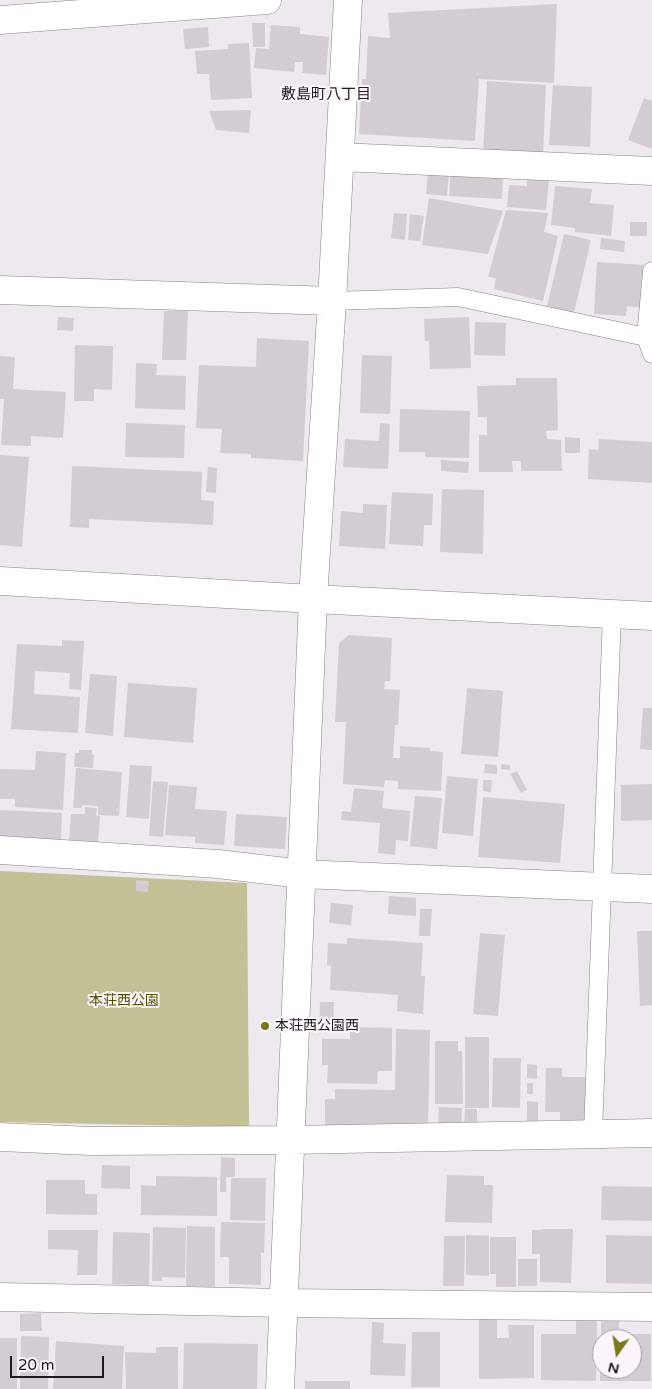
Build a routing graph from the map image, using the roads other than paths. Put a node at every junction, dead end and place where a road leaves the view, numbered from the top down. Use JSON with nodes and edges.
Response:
{"nodes":[{"id":1,"x":267,"y":0,"type":"edge"},
{"id":2,"x":348,"y":0,"type":"edge"},
{"id":3,"x":0,"y":20,"type":"edge"},
{"id":4,"x":340,"y":157,"type":"junction"},
{"id":5,"x":652,"y":171,"type":"edge"},
{"id":6,"x":652,"y":271,"type":"edge"},
{"id":7,"x":0,"y":290,"type":"edge"},
{"id":8,"x":332,"y":301,"type":"junction"},
{"id":9,"x":646,"y":336,"type":"junction"},
{"id":10,"x":652,"y":354,"type":"edge"},
{"id":11,"x":0,"y":581,"type":"edge"},
{"id":12,"x":313,"y":599,"type":"junction"},
{"id":13,"x":612,"y":613,"type":"junction"},
{"id":14,"x":652,"y":616,"type":"edge"},
{"id":15,"x":0,"y":850,"type":"edge"},
{"id":16,"x":302,"y":874,"type":"junction"},
{"id":17,"x":602,"y":887,"type":"junction"},
{"id":18,"x":652,"y":889,"type":"edge"},
{"id":19,"x":652,"y":1133,"type":"edge"},
{"id":20,"x":593,"y":1134,"type":"junction"},
{"id":21,"x":0,"y":1136,"type":"edge"},
{"id":22,"x":291,"y":1140,"type":"junction"},
{"id":23,"x":0,"y":1297,"type":"edge"},
{"id":24,"x":284,"y":1303,"type":"junction"},
{"id":25,"x":652,"y":1307,"type":"edge"},
{"id":26,"x":280,"y":1389,"type":"edge"}],
"edges":[{"from":1,"to":3,"type":"street"},
{"from":2,"to":4,"type":"street"},
{"from":4,"to":5,"type":"street"},
{"from":4,"to":8,"type":"street"},
{"from":6,"to":9,"type":"lane"},
{"from":7,"to":8,"type":"street"},
{"from":8,"to":9,"type":"lane"},
{"from":8,"to":12,"type":"street"},
{"from":9,"to":10,"type":"lane"},
{"from":11,"to":12,"type":"street"},
{"from":12,"to":13,"type":"street"},
{"from":12,"to":16,"type":"street"},
{"from":13,"to":14,"type":"street"},
{"from":13,"to":17,"type":"lane"},
{"from":15,"to":16,"type":"street"},
{"from":16,"to":17,"type":"street"},
{"from":16,"to":22,"type":"street"},
{"from":17,"to":18,"type":"street"},
{"from":17,"to":20,"type":"lane"},
{"from":19,"to":20,"type":"street"},
{"from":20,"to":22,"type":"street"},
{"from":21,"to":22,"type":"street"},
{"from":22,"to":24,"type":"street"},
{"from":23,"to":24,"type":"street"},
{"from":24,"to":25,"type":"street"},
{"from":24,"to":26,"type":"street"}]}
